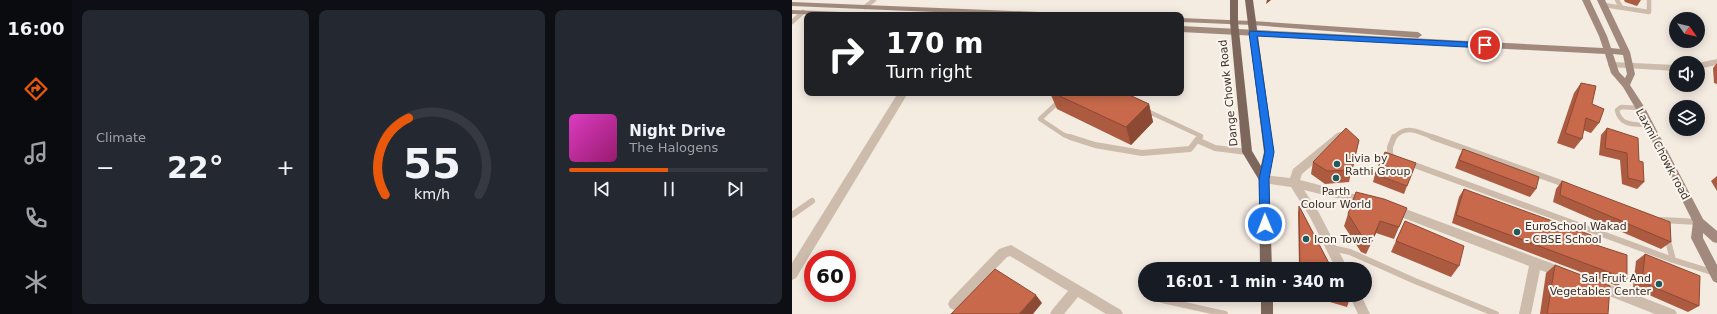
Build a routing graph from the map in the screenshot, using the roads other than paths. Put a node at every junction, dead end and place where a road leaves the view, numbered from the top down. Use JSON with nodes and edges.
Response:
{"nodes":[{"id":1,"x":874,"y":0,"type":"edge"},
{"id":2,"x":1234,"y":0,"type":"edge"},
{"id":3,"x":1249,"y":0,"type":"edge"},
{"id":4,"x":1586,"y":0,"type":"edge"},
{"id":5,"x":1617,"y":0,"type":"edge"},
{"id":6,"x":1649,"y":0,"type":"edge"},
{"id":7,"x":1602,"y":3,"type":"edge"},
{"id":8,"x":792,"y":4,"type":"edge"},
{"id":9,"x":1621,"y":7,"type":"junction"},
{"id":10,"x":866,"y":11,"type":"edge"},
{"id":11,"x":792,"y":12,"type":"edge"},
{"id":12,"x":803,"y":12,"type":"junction"},
{"id":13,"x":909,"y":12,"type":"edge"},
{"id":14,"x":1184,"y":20,"type":"edge"},
{"id":15,"x":792,"y":22,"type":"edge"},
{"id":16,"x":1252,"y":23,"type":"junction"},
{"id":17,"x":1235,"y":27,"type":"junction"},
{"id":18,"x":1184,"y":29,"type":"edge"},
{"id":19,"x":1253,"y":33,"type":"junction"},
{"id":20,"x":1607,"y":48,"type":"junction"},
{"id":21,"x":1624,"y":49,"type":"junction"},
{"id":22,"x":1717,"y":62,"type":"edge"},
{"id":23,"x":1612,"y":65,"type":"junction"},
{"id":24,"x":1705,"y":65,"type":"edge"},
{"id":25,"x":1630,"y":66,"type":"junction"},
{"id":26,"x":1669,"y":68,"type":"edge"},
{"id":27,"x":1626,"y":85,"type":"junction"},
{"id":28,"x":902,"y":96,"type":"edge"},
{"id":29,"x":1065,"y":96,"type":"edge"},
{"id":30,"x":1137,"y":106,"type":"edge"},
{"id":31,"x":1640,"y":108,"type":"junction"},
{"id":32,"x":1648,"y":125,"type":"junction"},
{"id":33,"x":1341,"y":135,"type":"edge"},
{"id":34,"x":1197,"y":140,"type":"junction"},
{"id":35,"x":1247,"y":152,"type":"junction"},
{"id":36,"x":1264,"y":179,"type":"junction"},
{"id":37,"x":1294,"y":183,"type":"junction"},
{"id":38,"x":1574,"y":188,"type":"edge"},
{"id":39,"x":812,"y":202,"type":"dead end"},
{"id":40,"x":792,"y":215,"type":"edge"},
{"id":41,"x":1656,"y":218,"type":"edge"},
{"id":42,"x":1663,"y":220,"type":"junction"},
{"id":43,"x":1699,"y":222,"type":"junction"},
{"id":44,"x":1717,"y":238,"type":"edge"},
{"id":45,"x":1332,"y":248,"type":"junction"},
{"id":46,"x":1673,"y":260,"type":"junction"},
{"id":47,"x":1266,"y":262,"type":"edge"},
{"id":48,"x":1339,"y":262,"type":"edge"},
{"id":49,"x":1536,"y":262,"type":"junction"},
{"id":50,"x":792,"y":274,"type":"edge"},
{"id":51,"x":1716,"y":275,"type":"edge"},
{"id":52,"x":1572,"y":276,"type":"edge"},
{"id":53,"x":1586,"y":282,"type":"edge"},
{"id":54,"x":1077,"y":290,"type":"junction"},
{"id":55,"x":1608,"y":290,"type":"junction"},
{"id":56,"x":1171,"y":302,"type":"edge"},
{"id":57,"x":1267,"y":302,"type":"edge"},
{"id":58,"x":1358,"y":302,"type":"edge"},
{"id":59,"x":1606,"y":303,"type":"edge"},
{"id":60,"x":954,"y":304,"type":"dead end"},
{"id":61,"x":1056,"y":314,"type":"edge"},
{"id":62,"x":1117,"y":314,"type":"edge"},
{"id":63,"x":1225,"y":314,"type":"edge"},
{"id":64,"x":1267,"y":314,"type":"edge"},
{"id":65,"x":1364,"y":314,"type":"edge"},
{"id":66,"x":1496,"y":314,"type":"edge"},
{"id":67,"x":1525,"y":314,"type":"edge"},
{"id":68,"x":1671,"y":314,"type":"edge"}],
"edges":[{"from":1,"to":10,"type":"lane"},
{"from":2,"to":17,"type":"main road","name":"Dange Chowk Road"},
{"from":3,"to":16,"type":"main road"},
{"from":4,"to":20,"type":"main road"},
{"from":5,"to":9,"type":"lane"},
{"from":6,"to":9,"type":"lane"},
{"from":7,"to":9,"type":"lane"},
{"from":7,"to":21,"type":"main road"},
{"from":8,"to":10,"type":"main road"},
{"from":10,"to":12,"type":"main road"},
{"from":10,"to":13,"type":"main road"},
{"from":11,"to":12,"type":"main road"},
{"from":12,"to":15,"type":"lane"},
{"from":14,"to":17,"type":"main road"},
{"from":16,"to":17,"type":"main road"},
{"from":16,"to":19,"type":"main road"},
{"from":16,"to":20,"type":"main road"},
{"from":17,"to":18,"type":"main road"},
{"from":17,"to":19,"type":"main road"},
{"from":17,"to":35,"type":"main road","name":"Dange Chowk Road"},
{"from":19,"to":20,"type":"main road"},
{"from":19,"to":36,"type":"main road"},
{"from":20,"to":21,"type":"main road"},
{"from":20,"to":23,"type":"main road"},
{"from":21,"to":25,"type":"main road"},
{"from":22,"to":24,"type":"street"},
{"from":23,"to":25,"type":"street"},
{"from":23,"to":27,"type":"main road","name":"Laxmi Chowk road"},
{"from":25,"to":26,"type":"street"},
{"from":25,"to":27,"type":"main road"},
{"from":27,"to":31,"type":"main road","name":"Laxmi Chowk road"},
{"from":28,"to":50,"type":"street"},
{"from":29,"to":34,"type":"lane"},
{"from":30,"to":34,"type":"lane"},
{"from":31,"to":32,"type":"main road","name":"Laxmi Chowk road"},
{"from":31,"to":32,"type":"lane"},
{"from":32,"to":43,"type":"main road","name":"Laxmi Chowk road"},
{"from":33,"to":37,"type":"street"},
{"from":34,"to":35,"type":"lane"},
{"from":35,"to":36,"type":"main road","name":"Dange Chowk Road"},
{"from":36,"to":37,"type":"street"},
{"from":36,"to":47,"type":"main road"},
{"from":37,"to":45,"type":"street"},
{"from":37,"to":49,"type":"street"},
{"from":38,"to":46,"type":"lane"},
{"from":39,"to":40,"type":"lane"},
{"from":41,"to":42,"type":"lane"},
{"from":42,"to":43,"type":"lane"},
{"from":42,"to":46,"type":"lane"},
{"from":43,"to":44,"type":"main road","name":"Laxmi Chowk road"},
{"from":43,"to":51,"type":"main road","name":"Laxmi Chowk road"},
{"from":45,"to":48,"type":"street"},
{"from":45,"to":66,"type":"lane"},
{"from":46,"to":51,"type":"lane"},
{"from":49,"to":52,"type":"street"},
{"from":49,"to":67,"type":"street"},
{"from":53,"to":55,"type":"street"},
{"from":54,"to":60,"type":"street"},
{"from":54,"to":61,"type":"street"},
{"from":54,"to":62,"type":"street"},
{"from":55,"to":59,"type":"street"},
{"from":55,"to":68,"type":"street"},
{"from":56,"to":63,"type":"lane"},
{"from":57,"to":64,"type":"main road"},
{"from":58,"to":65,"type":"street"}]}
